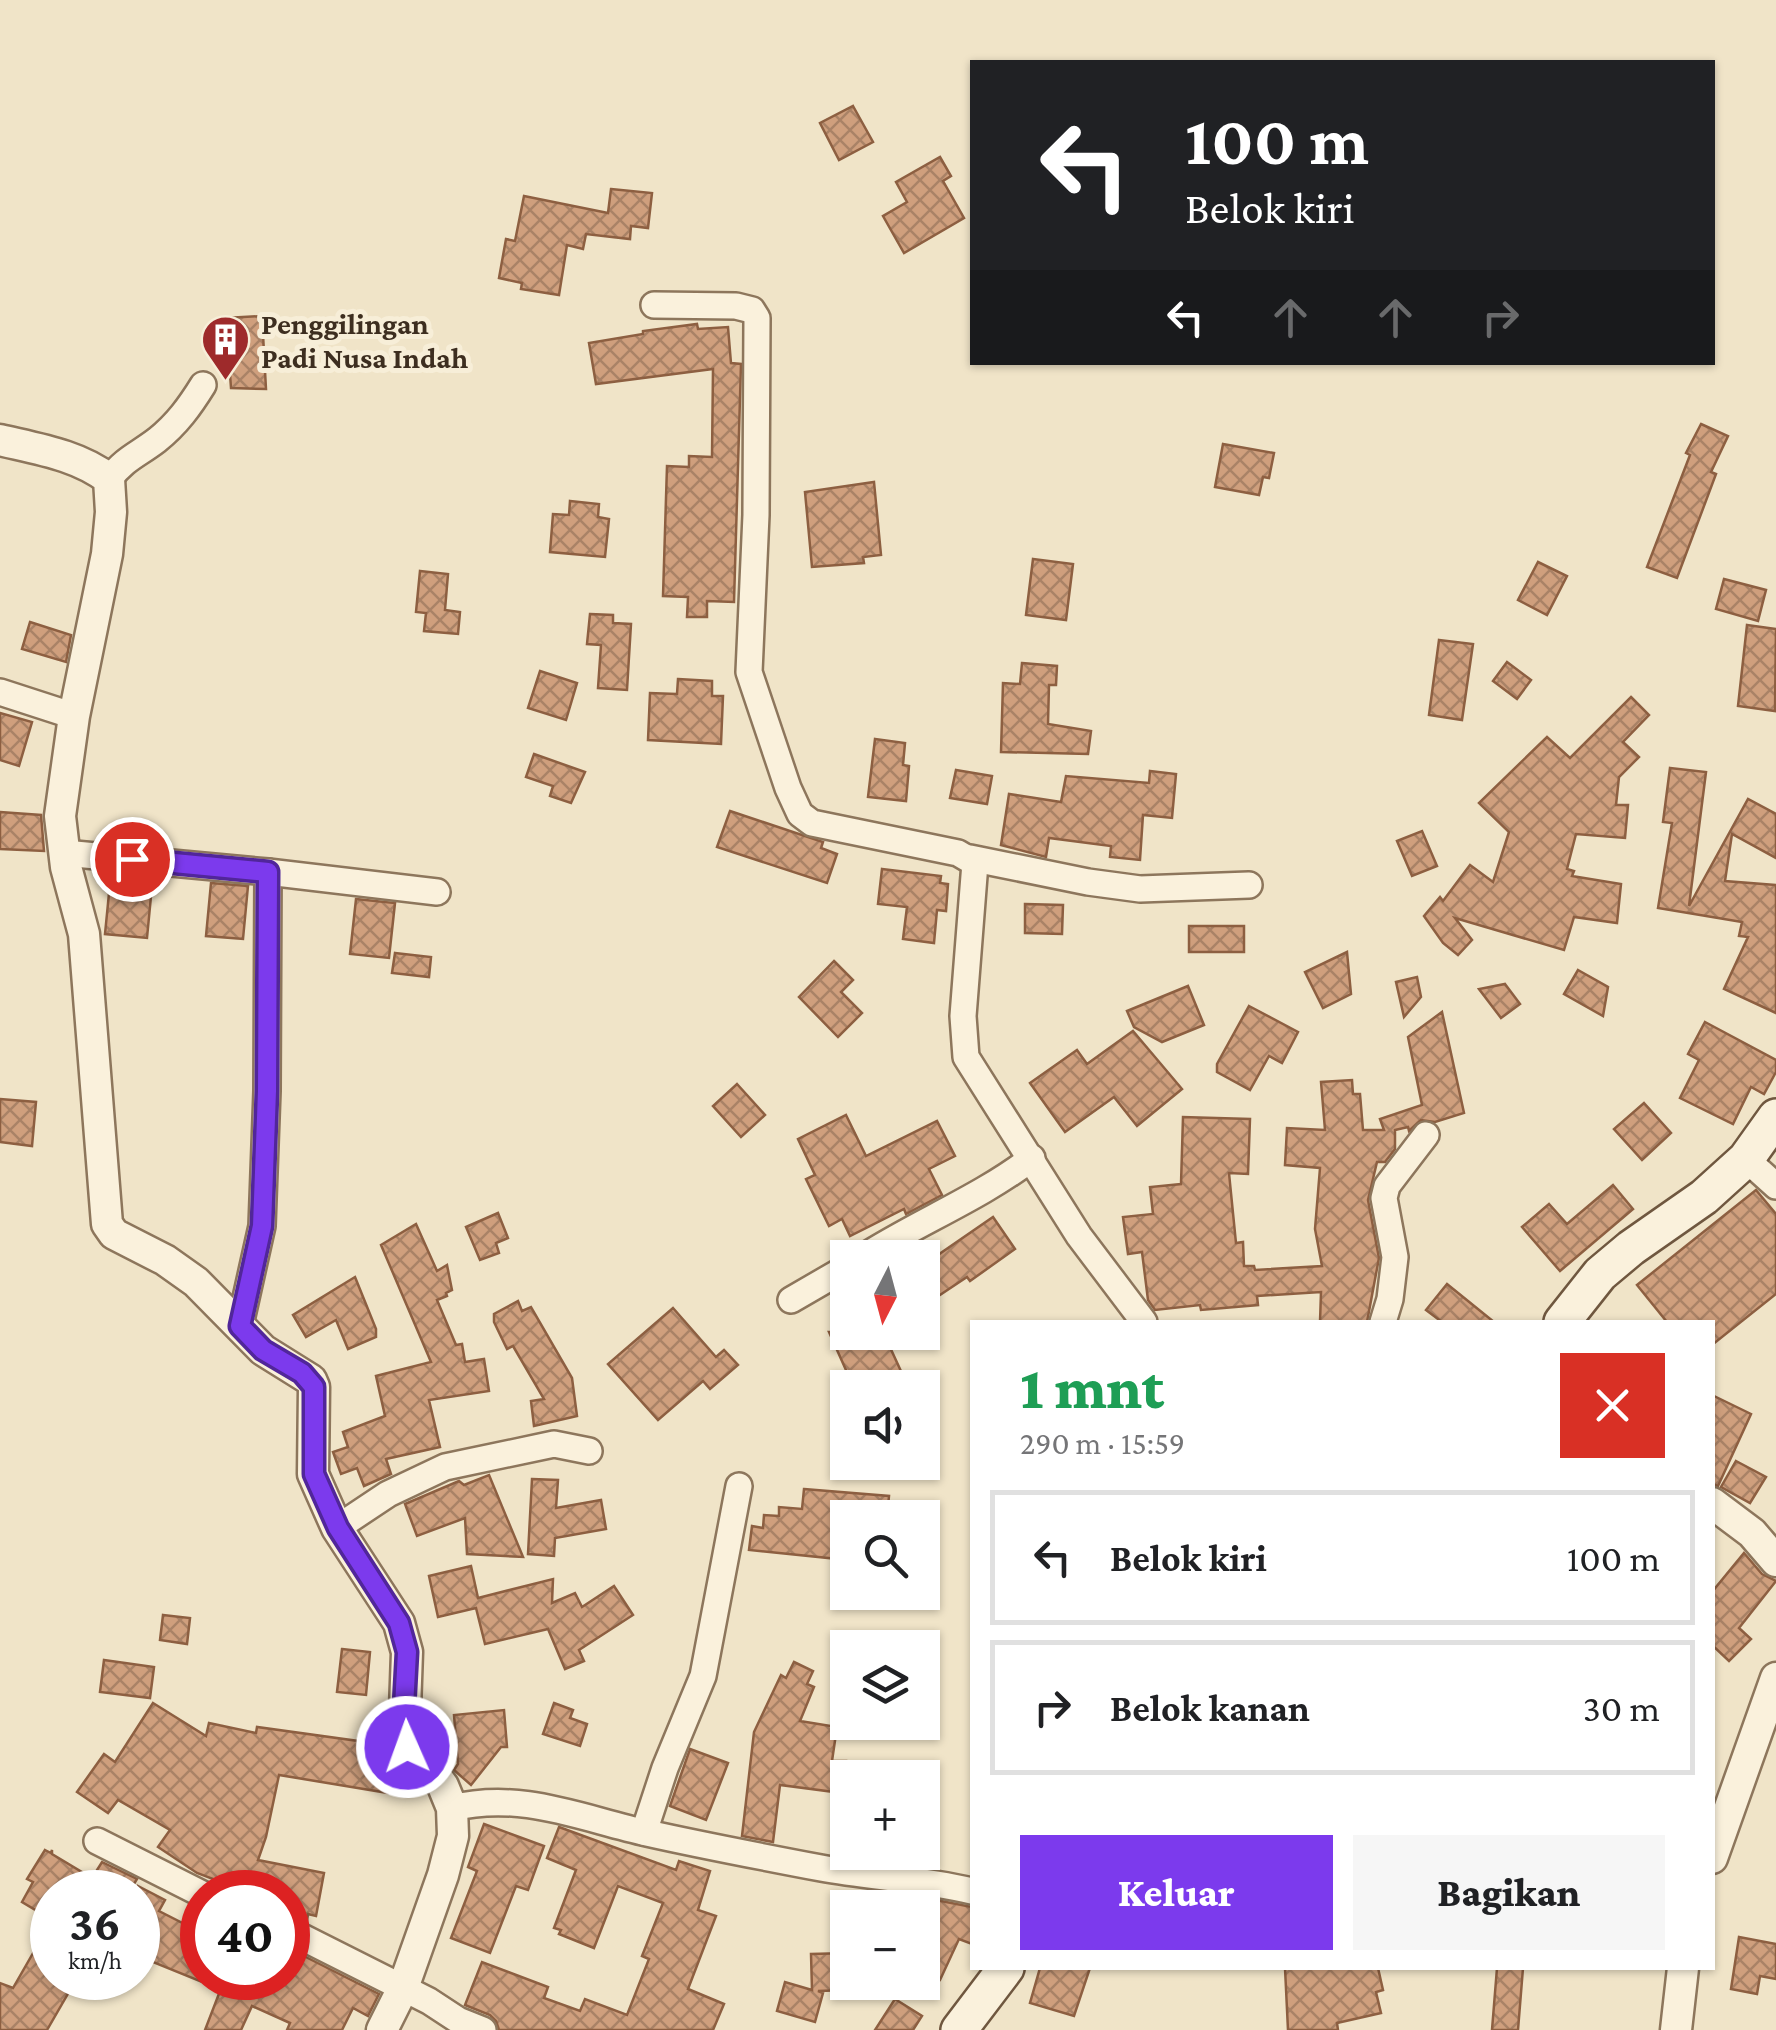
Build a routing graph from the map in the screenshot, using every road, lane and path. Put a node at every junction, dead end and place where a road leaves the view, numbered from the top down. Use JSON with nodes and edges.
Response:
{"nodes":[{"id":1,"x":654,"y":305,"type":"dead end"},
{"id":2,"x":202,"y":385,"type":"dead end"},
{"id":3,"x":0,"y":440,"type":"edge"},
{"id":4,"x":109,"y":480,"type":"junction"},
{"id":5,"x":0,"y":692,"type":"edge"},
{"id":6,"x":74,"y":716,"type":"junction"},
{"id":7,"x":64,"y":852,"type":"junction"},
{"id":8,"x":970,"y":858,"type":"junction"},
{"id":9,"x":268,"y":872,"type":"junction"},
{"id":10,"x":1249,"y":885,"type":"dead end"},
{"id":11,"x":437,"y":892,"type":"dead end"},
{"id":12,"x":1776,"y":1116,"type":"edge"},
{"id":13,"x":1426,"y":1136,"type":"dead end"},
{"id":14,"x":1032,"y":1158,"type":"junction"},
{"id":15,"x":1746,"y":1160,"type":"junction"},
{"id":16,"x":1776,"y":1186,"type":"edge"},
{"id":17,"x":892,"y":1240,"type":"edge"},
{"id":18,"x":830,"y":1277,"type":"edge"},
{"id":19,"x":791,"y":1300,"type":"dead end"},
{"id":20,"x":1143,"y":1320,"type":"edge"},
{"id":21,"x":1384,"y":1320,"type":"edge"},
{"id":22,"x":1564,"y":1320,"type":"edge"},
{"id":23,"x":240,"y":1326,"type":"junction"},
{"id":24,"x":588,"y":1451,"type":"dead end"},
{"id":25,"x":739,"y":1486,"type":"dead end"},
{"id":26,"x":1715,"y":1505,"type":"edge"},
{"id":27,"x":338,"y":1528,"type":"junction"},
{"id":28,"x":1776,"y":1560,"type":"edge"},
{"id":29,"x":1776,"y":1678,"type":"edge"},
{"id":30,"x":452,"y":1808,"type":"junction"},
{"id":31,"x":644,"y":1832,"type":"junction"},
{"id":32,"x":97,"y":1841,"type":"dead end"},
{"id":33,"x":1715,"y":1850,"type":"edge"},
{"id":34,"x":180,"y":1883,"type":"edge"},
{"id":35,"x":970,"y":1890,"type":"edge"},
{"id":36,"x":310,"y":1941,"type":"edge"},
{"id":37,"x":1004,"y":1970,"type":"edge"},
{"id":38,"x":1683,"y":1970,"type":"edge"},
{"id":39,"x":403,"y":1988,"type":"junction"},
{"id":40,"x":382,"y":2030,"type":"edge"},
{"id":41,"x":483,"y":2030,"type":"edge"},
{"id":42,"x":959,"y":2030,"type":"edge"},
{"id":43,"x":1676,"y":2030,"type":"edge"}],
"edges":[{"from":1,"to":8,"type":"street"},
{"from":2,"to":4,"type":"street"},
{"from":3,"to":4,"type":"street"},
{"from":4,"to":6,"type":"street"},
{"from":5,"to":6,"type":"street"},
{"from":6,"to":7,"type":"street"},
{"from":7,"to":9,"type":"street"},
{"from":7,"to":23,"type":"street"},
{"from":8,"to":10,"type":"street"},
{"from":8,"to":14,"type":"street"},
{"from":9,"to":11,"type":"street"},
{"from":9,"to":23,"type":"street"},
{"from":12,"to":15,"type":"main road"},
{"from":13,"to":21,"type":"street"},
{"from":14,"to":17,"type":"street"},
{"from":14,"to":20,"type":"street"},
{"from":15,"to":16,"type":"street"},
{"from":15,"to":22,"type":"main road"},
{"from":18,"to":19,"type":"street"},
{"from":23,"to":27,"type":"street"},
{"from":24,"to":27,"type":"street"},
{"from":25,"to":31,"type":"street"},
{"from":26,"to":28,"type":"street"},
{"from":27,"to":30,"type":"street"},
{"from":29,"to":33,"type":"street"},
{"from":30,"to":31,"type":"street"},
{"from":30,"to":39,"type":"street"},
{"from":31,"to":35,"type":"street"},
{"from":32,"to":34,"type":"street"},
{"from":36,"to":39,"type":"street"},
{"from":37,"to":42,"type":"main road"},
{"from":38,"to":43,"type":"street"},
{"from":39,"to":40,"type":"street"},
{"from":39,"to":41,"type":"street"}]}
